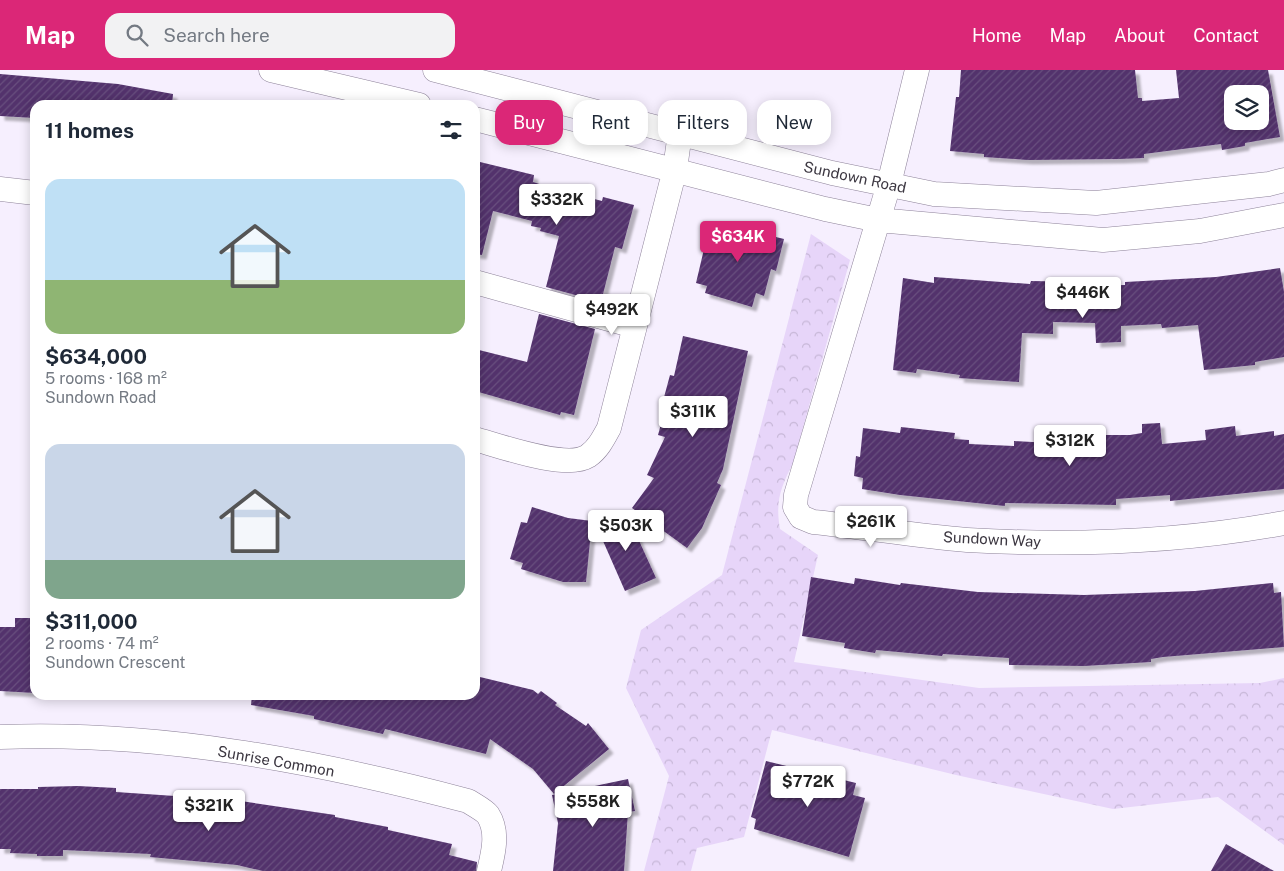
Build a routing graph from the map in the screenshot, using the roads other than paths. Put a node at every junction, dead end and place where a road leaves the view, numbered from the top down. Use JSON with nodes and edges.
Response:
{"nodes":[{"id":1,"x":271,"y":70,"type":"edge"},
{"id":2,"x":435,"y":70,"type":"edge"},
{"id":3,"x":917,"y":70,"type":"edge"},
{"id":4,"x":296,"y":73,"type":"edge"},
{"id":5,"x":400,"y":100,"type":"edge"},
{"id":6,"x":480,"y":120,"type":"edge"},
{"id":7,"x":658,"y":127,"type":"edge"},
{"id":8,"x":678,"y":145,"type":"edge"},
{"id":9,"x":726,"y":145,"type":"edge"},
{"id":10,"x":675,"y":169,"type":"junction"},
{"id":11,"x":1284,"y":180,"type":"edge"},
{"id":12,"x":888,"y":184,"type":"junction"},
{"id":13,"x":0,"y":189,"type":"edge"},
{"id":14,"x":30,"y":192,"type":"edge"},
{"id":15,"x":1284,"y":215,"type":"edge"},
{"id":16,"x":878,"y":220,"type":"junction"},
{"id":17,"x":480,"y":283,"type":"edge"},
{"id":18,"x":634,"y":326,"type":"junction"},
{"id":19,"x":480,"y":440,"type":"edge"},
{"id":20,"x":1284,"y":523,"type":"edge"},
{"id":21,"x":0,"y":737,"type":"edge"},
{"id":22,"x":489,"y":871,"type":"edge"}],
"edges":[{"from":1,"to":4,"type":"street"},
{"from":2,"to":7,"type":"street","name":"Sundown Road"},
{"from":3,"to":12,"type":"street"},
{"from":4,"to":5,"type":"street"},
{"from":6,"to":10,"type":"street"},
{"from":8,"to":10,"type":"street"},
{"from":9,"to":12,"type":"street","name":"Sundown Road"},
{"from":10,"to":16,"type":"street"},
{"from":10,"to":18,"type":"street"},
{"from":11,"to":12,"type":"street","name":"Sundown Road"},
{"from":12,"to":16,"type":"street"},
{"from":13,"to":14,"type":"street"},
{"from":15,"to":16,"type":"street"},
{"from":16,"to":20,"type":"street","name":"Sundown Way"},
{"from":17,"to":18,"type":"street"},
{"from":18,"to":19,"type":"street"},
{"from":21,"to":22,"type":"street","name":"Sunrise Common"}]}
